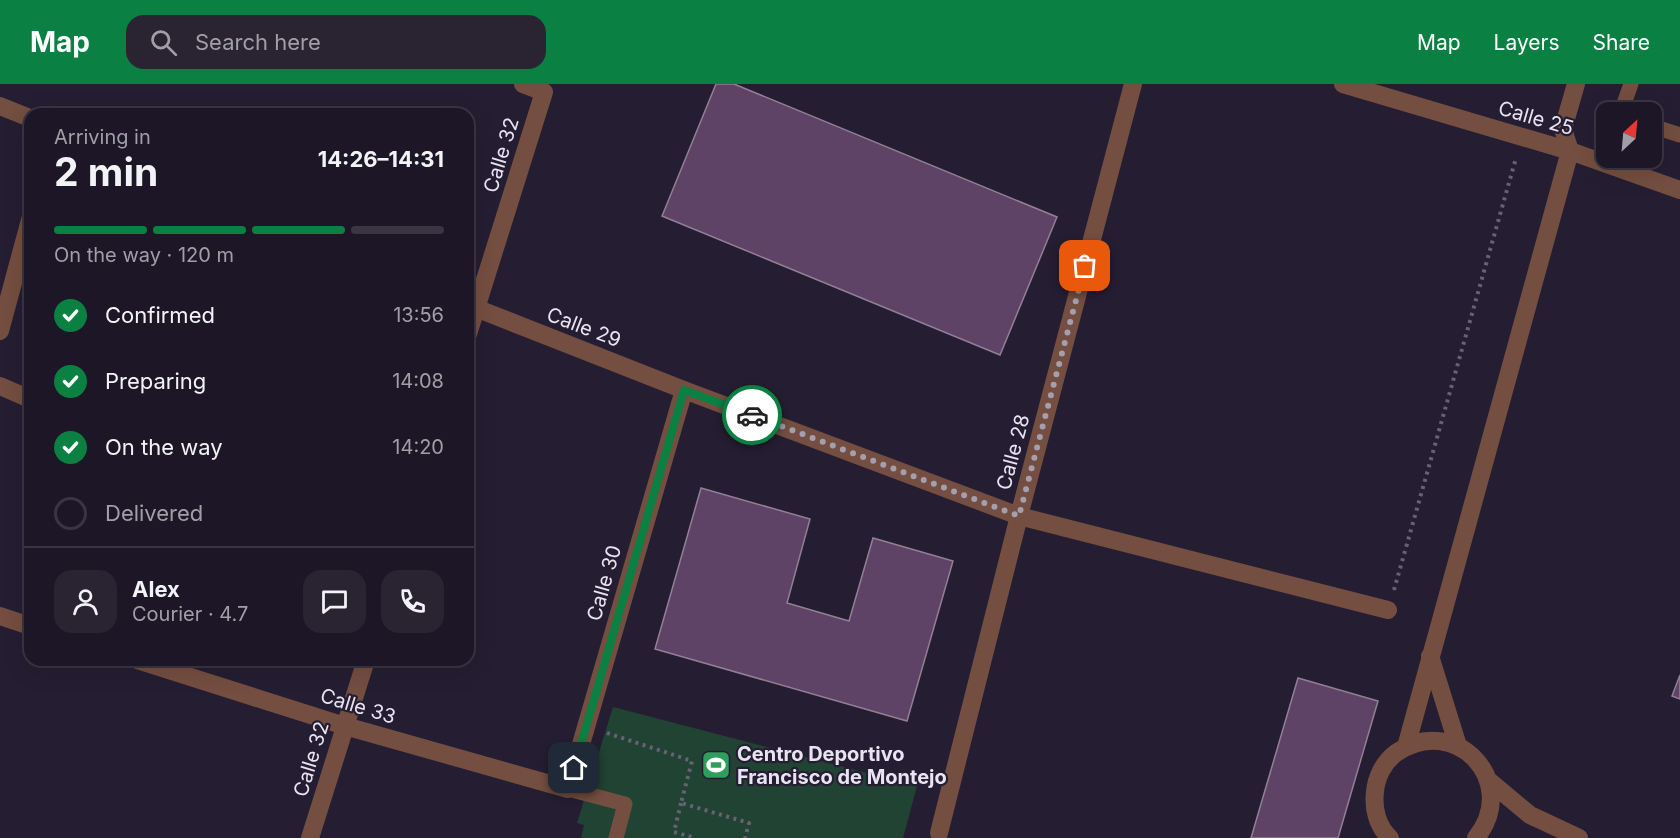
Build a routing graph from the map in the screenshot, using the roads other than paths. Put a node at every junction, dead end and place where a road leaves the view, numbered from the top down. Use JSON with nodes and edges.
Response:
{"nodes":[{"id":1,"x":523,"y":84,"type":"edge"},
{"id":2,"x":1134,"y":84,"type":"edge"},
{"id":3,"x":1343,"y":84,"type":"edge"},
{"id":4,"x":1576,"y":84,"type":"edge"},
{"id":5,"x":1630,"y":84,"type":"edge"},
{"id":6,"x":1624,"y":102,"type":"edge"},
{"id":7,"x":0,"y":106,"type":"edge"},
{"id":8,"x":24,"y":116,"type":"edge"},
{"id":9,"x":1662,"y":129,"type":"edge"},
{"id":10,"x":1680,"y":135,"type":"edge"},
{"id":11,"x":1570,"y":151,"type":"junction"},
{"id":12,"x":1680,"y":190,"type":"edge"},
{"id":13,"x":24,"y":242,"type":"edge"},
{"id":14,"x":474,"y":301,"type":"edge"},
{"id":15,"x":474,"y":308,"type":"edge"},
{"id":16,"x":0,"y":331,"type":"edge"},
{"id":17,"x":0,"y":386,"type":"edge"},
{"id":18,"x":684,"y":390,"type":"junction"},
{"id":19,"x":24,"y":396,"type":"edge"},
{"id":20,"x":1019,"y":516,"type":"junction"},
{"id":21,"x":1388,"y":610,"type":"road end"},
{"id":22,"x":0,"y":616,"type":"edge"},
{"id":23,"x":24,"y":624,"type":"edge"},
{"id":24,"x":1430,"y":655,"type":"junction"},
{"id":25,"x":156,"y":666,"type":"edge"},
{"id":26,"x":364,"y":666,"type":"edge"},
{"id":27,"x":345,"y":726,"type":"junction"},
{"id":28,"x":1458,"y":746,"type":"junction"},
{"id":29,"x":1406,"y":747,"type":"junction"},
{"id":30,"x":1488,"y":780,"type":"junction"},
{"id":31,"x":568,"y":789,"type":"junction"},
{"id":32,"x":1377,"y":818,"type":"junction"},
{"id":33,"x":939,"y":833,"type":"dead end"},
{"id":34,"x":310,"y":838,"type":"edge"},
{"id":35,"x":616,"y":838,"type":"edge"},
{"id":36,"x":1372,"y":838,"type":"edge"},
{"id":37,"x":1390,"y":838,"type":"edge"},
{"id":38,"x":1476,"y":838,"type":"edge"},
{"id":39,"x":1579,"y":838,"type":"edge"}],
"edges":[{"from":1,"to":14,"type":"street","name":"Calle 32"},
{"from":2,"to":20,"type":"street","name":"Calle 28"},
{"from":3,"to":11,"type":"street","name":"Calle 25"},
{"from":4,"to":11,"type":"street"},
{"from":5,"to":6,"type":"lane"},
{"from":7,"to":8,"type":"street"},
{"from":9,"to":10,"type":"lane"},
{"from":11,"to":12,"type":"street","name":"Calle 25"},
{"from":11,"to":24,"type":"street"},
{"from":13,"to":16,"type":"street"},
{"from":15,"to":18,"type":"street","name":"Calle 29"},
{"from":17,"to":19,"type":"street"},
{"from":18,"to":20,"type":"street","name":"Calle 29"},
{"from":18,"to":31,"type":"street","name":"Calle 30"},
{"from":20,"to":21,"type":"street","name":"Calle 29"},
{"from":20,"to":33,"type":"street","name":"Calle 28"},
{"from":22,"to":23,"type":"street"},
{"from":24,"to":28,"type":"street"},
{"from":24,"to":29,"type":"street"},
{"from":25,"to":27,"type":"street","name":"Calle 33"},
{"from":26,"to":27,"type":"street","name":"Calle 32"},
{"from":27,"to":31,"type":"street","name":"Calle 33"},
{"from":27,"to":34,"type":"street","name":"Calle 32"},
{"from":28,"to":29,"type":"street"},
{"from":28,"to":30,"type":"street"},
{"from":29,"to":32,"type":"street"},
{"from":30,"to":38,"type":"street"},
{"from":30,"to":39,"type":"street"},
{"from":31,"to":35,"type":"lane"},
{"from":32,"to":36,"type":"street"},
{"from":32,"to":37,"type":"street"}]}
